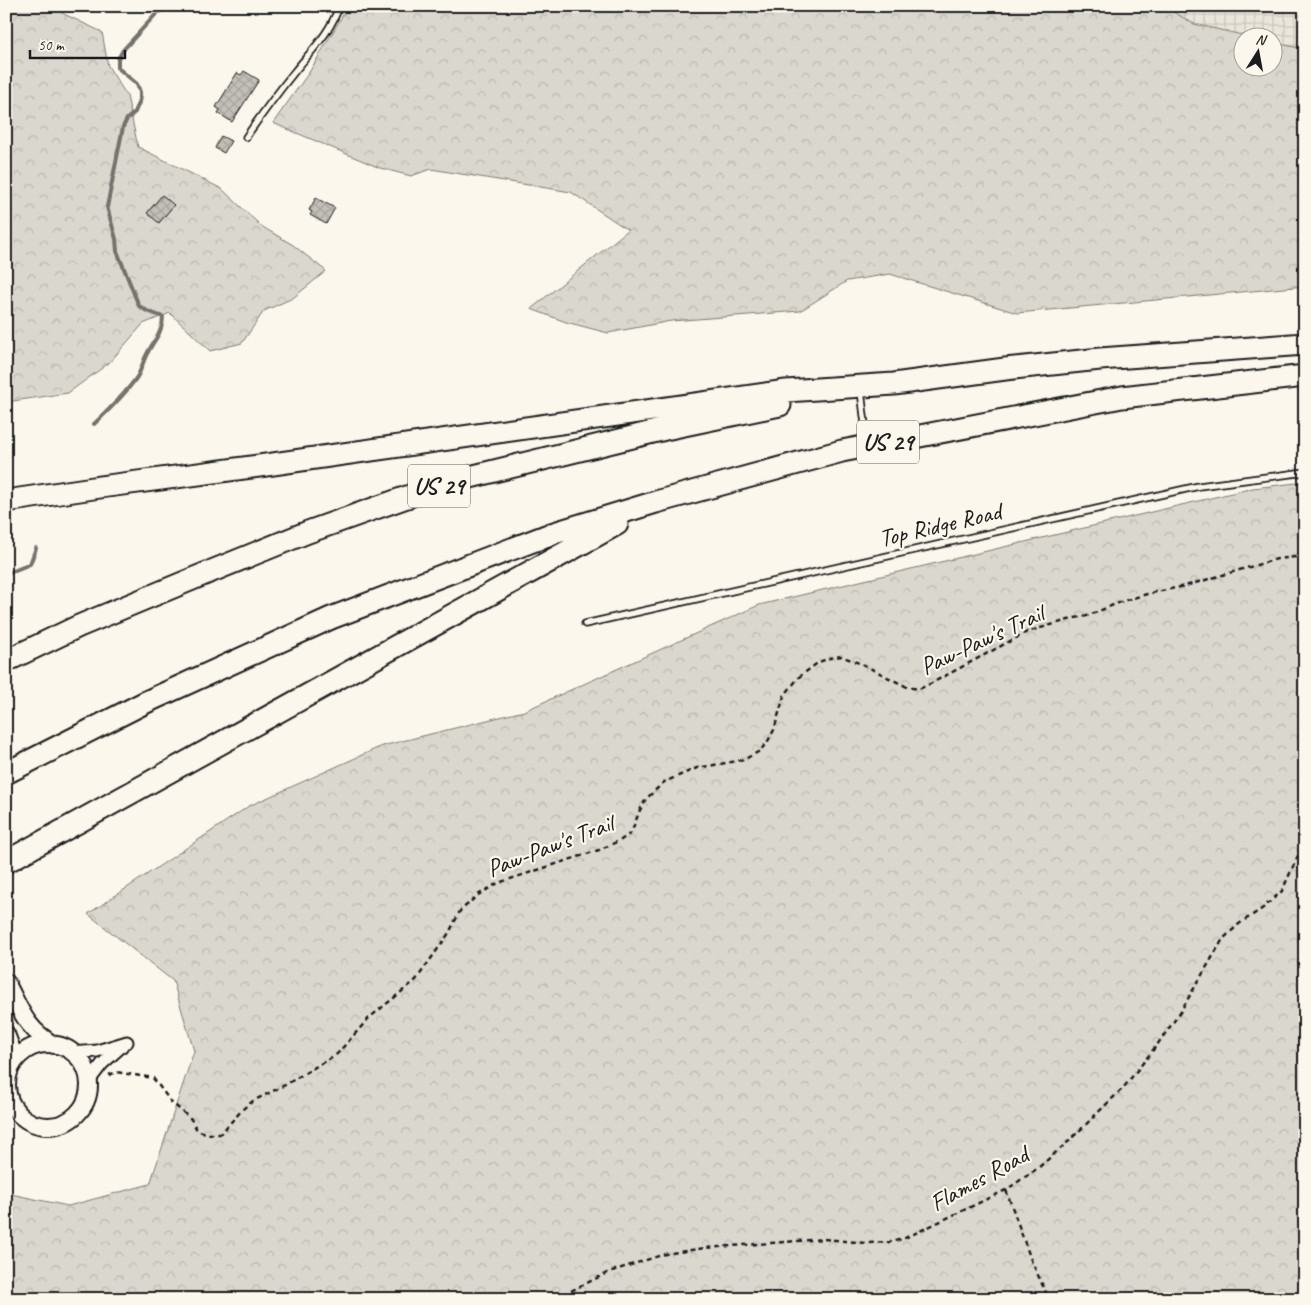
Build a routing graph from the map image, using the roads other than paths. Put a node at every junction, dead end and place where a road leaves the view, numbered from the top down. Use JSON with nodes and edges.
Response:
{"nodes":[{"id":1,"x":339,"y":6,"type":"edge"},
{"id":2,"x":246,"y":137,"type":"dead end"},
{"id":3,"x":1305,"y":344,"type":"edge"},
{"id":4,"x":1305,"y":376,"type":"edge"},
{"id":5,"x":894,"y":384,"type":"junction"},
{"id":6,"x":861,"y":391,"type":"junction"},
{"id":7,"x":868,"y":446,"type":"junction"},
{"id":8,"x":1305,"y":472,"type":"edge"},
{"id":9,"x":6,"y":501,"type":"edge"},
{"id":10,"x":656,"y":502,"type":"junction"},
{"id":11,"x":584,"y":624,"type":"dead end"},
{"id":12,"x":6,"y":661,"type":"edge"},
{"id":13,"x":6,"y":773,"type":"edge"},
{"id":14,"x":6,"y":862,"type":"edge"},
{"id":15,"x":6,"y":982,"type":"edge"},
{"id":16,"x":6,"y":1034,"type":"edge"},
{"id":17,"x":54,"y":1045,"type":"junction"},
{"id":18,"x":72,"y":1053,"type":"junction"},
{"id":19,"x":13,"y":1064,"type":"junction"},
{"id":20,"x":88,"y":1082,"type":"junction"},
{"id":21,"x":7,"y":1083,"type":"edge"},
{"id":22,"x":14,"y":1117,"type":"edge"}],
"edges":[{"from":1,"to":2,"type":"lane"},
{"from":3,"to":5,"type":"highway","number":"US 29"},
{"from":4,"to":7,"type":"highway","number":"US 29"},
{"from":5,"to":6,"type":"highway","number":"US 29"},
{"from":5,"to":9,"type":"highway"},
{"from":6,"to":7,"type":"lane"},
{"from":6,"to":12,"type":"highway","number":"US 29"},
{"from":7,"to":10,"type":"highway","number":"US 29"},
{"from":8,"to":11,"type":"lane","name":"Top Ridge Road"},
{"from":10,"to":13,"type":"highway","number":"US 29"},
{"from":10,"to":14,"type":"highway"},
{"from":15,"to":17,"type":"street"},
{"from":16,"to":19,"type":"street"},
{"from":17,"to":18,"type":"street"},
{"from":17,"to":19,"type":"street"},
{"from":18,"to":20,"type":"street"},
{"from":18,"to":20,"type":"street"},
{"from":19,"to":21,"type":"street"},
{"from":20,"to":22,"type":"street"},
{"from":21,"to":22,"type":"street"}]}
